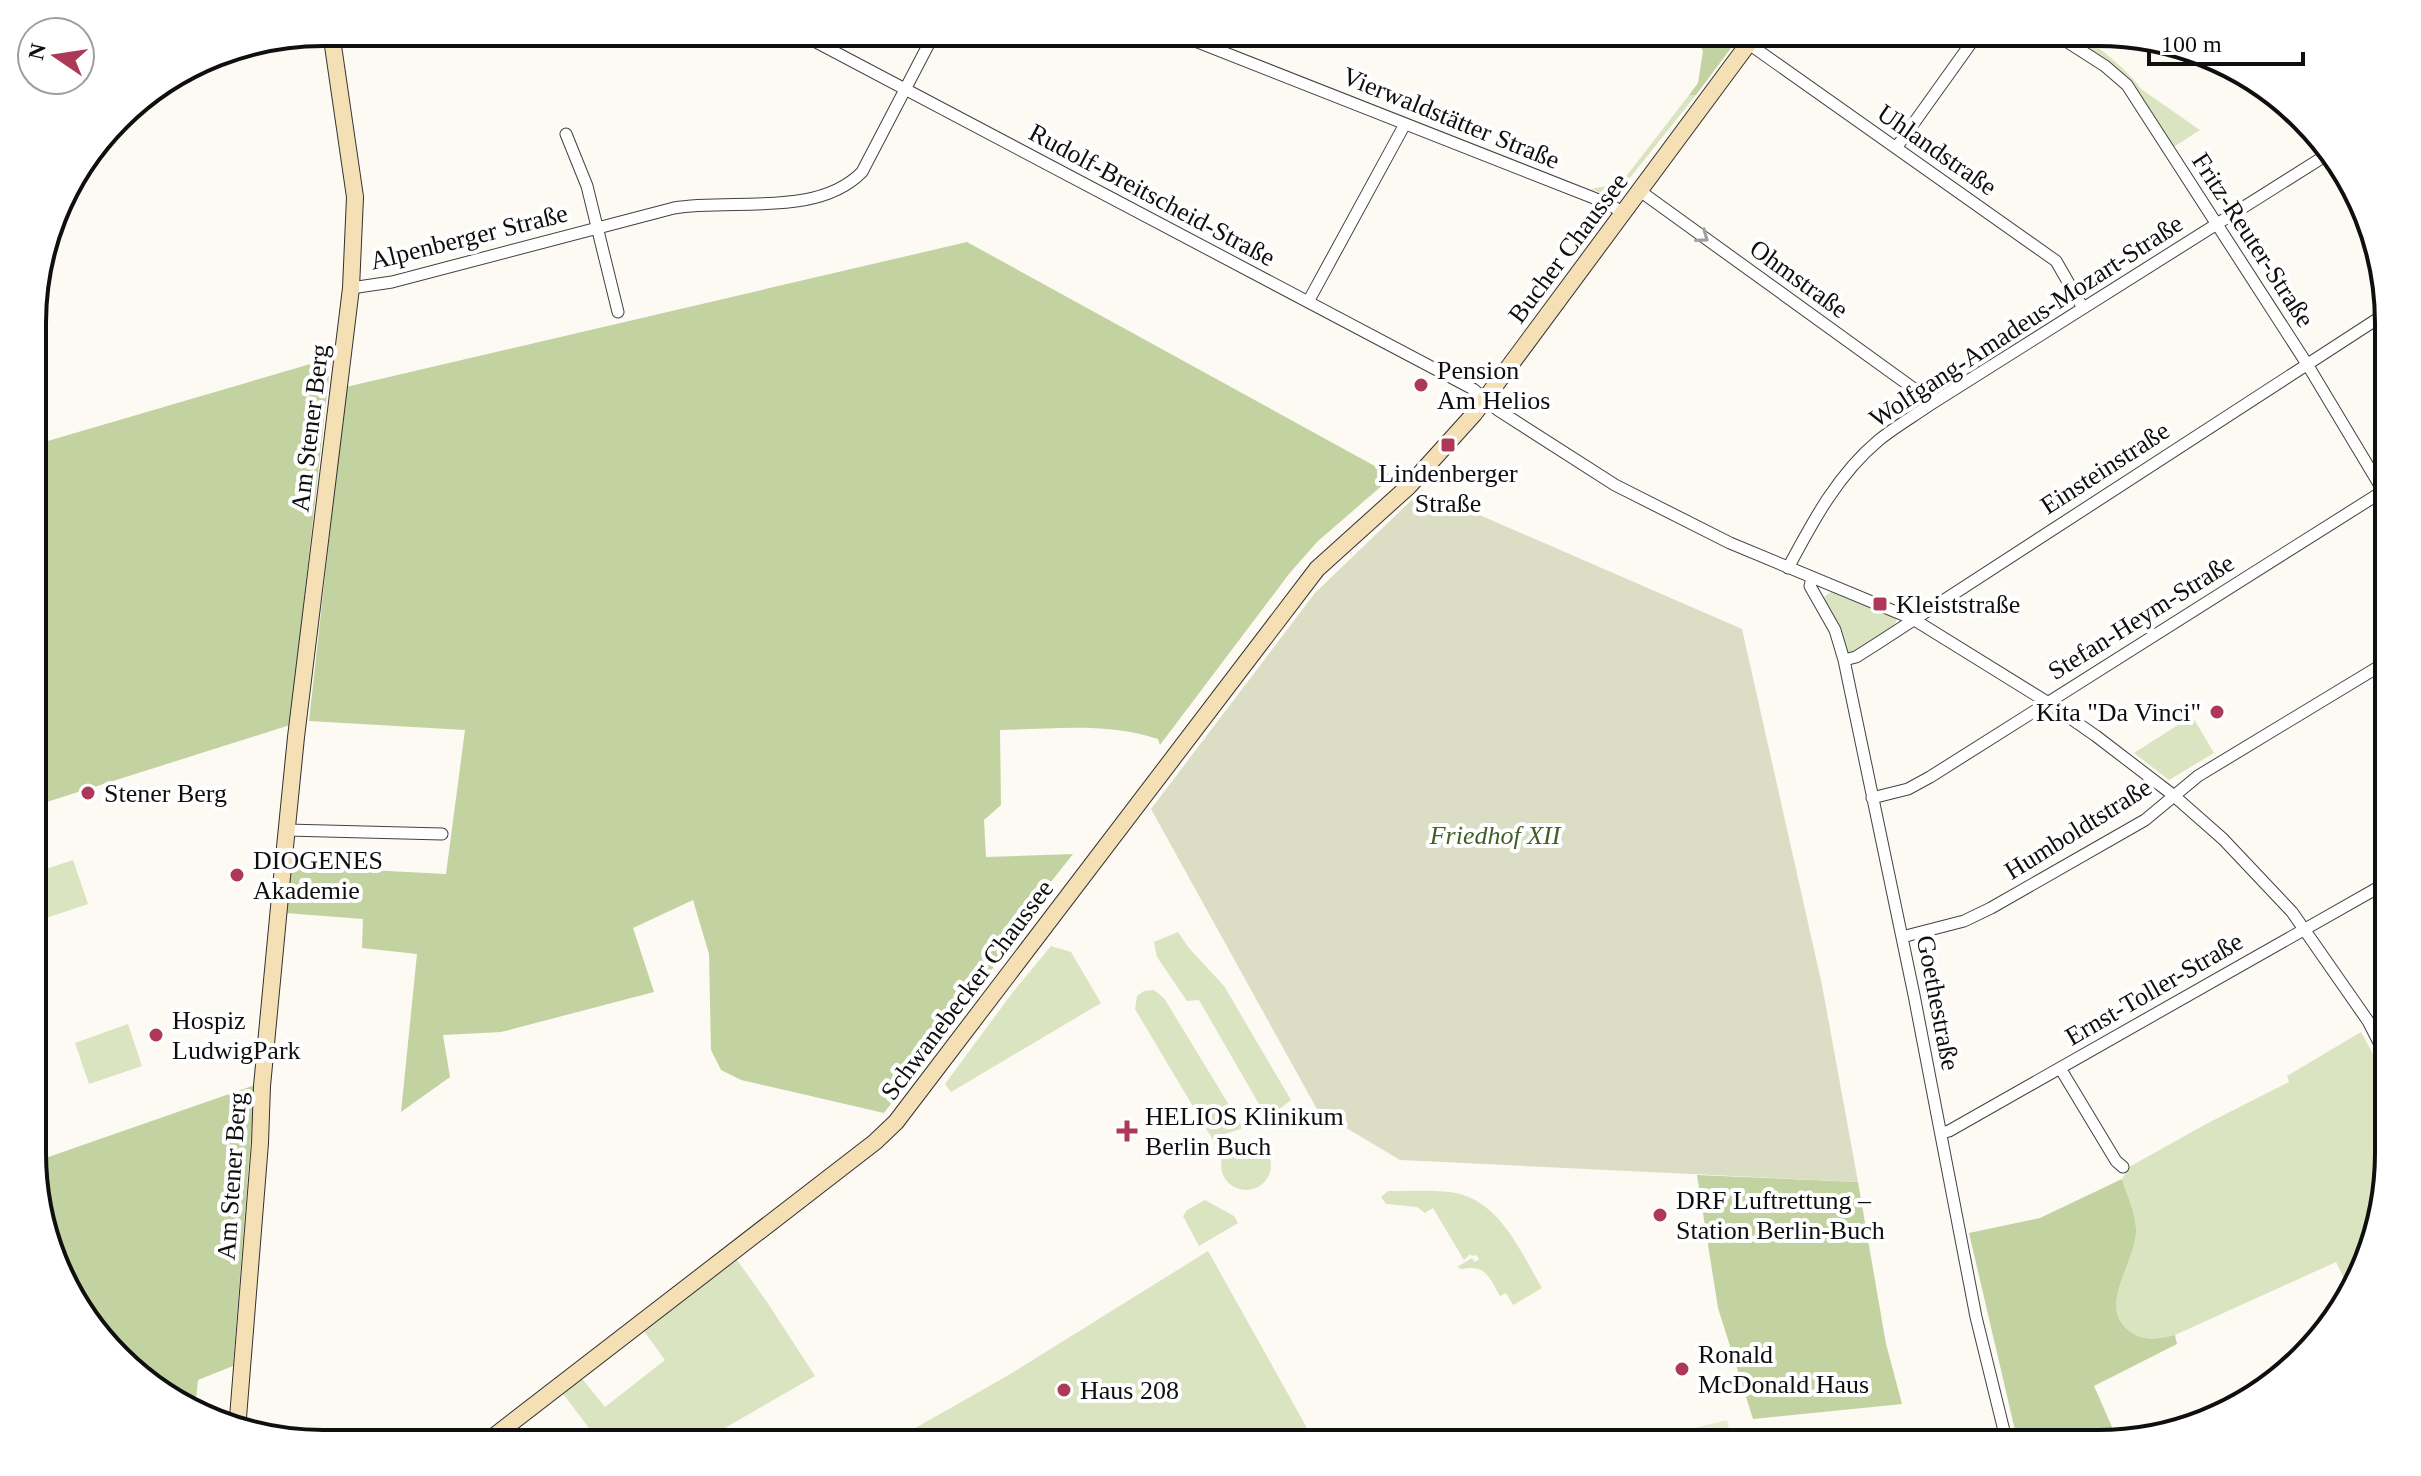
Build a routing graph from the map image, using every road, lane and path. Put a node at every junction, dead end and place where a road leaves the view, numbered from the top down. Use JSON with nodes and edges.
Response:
{"nodes":[{"id":1,"x":1209,"y":46,"type":"edge"},
{"id":2,"x":1747,"y":46,"type":"edge"},
{"id":3,"x":1764,"y":46,"type":"edge"},
{"id":4,"x":1969,"y":46,"type":"edge"},
{"id":5,"x":2074,"y":46,"type":"edge"},
{"id":6,"x":333,"y":47,"type":"edge"},
{"id":7,"x":825,"y":47,"type":"edge"},
{"id":8,"x":928,"y":47,"type":"edge"},
{"id":9,"x":906,"y":89,"type":"junction"},
{"id":10,"x":1405,"y":124,"type":"junction"},
{"id":11,"x":566,"y":134,"type":"dead end"},
{"id":12,"x":1896,"y":148,"type":"junction"},
{"id":13,"x":2320,"y":159,"type":"edge"},
{"id":14,"x":1640,"y":191,"type":"junction"},
{"id":15,"x":1623,"y":213,"type":"junction"},
{"id":16,"x":2216,"y":224,"type":"junction"},
{"id":17,"x":597,"y":228,"type":"junction"},
{"id":18,"x":351,"y":288,"type":"junction"},
{"id":19,"x":1308,"y":302,"type":"junction"},
{"id":20,"x":2083,"y":308,"type":"junction"},
{"id":21,"x":618,"y":312,"type":"dead end"},
{"id":22,"x":2374,"y":321,"type":"edge"},
{"id":23,"x":2307,"y":364,"type":"junction"},
{"id":24,"x":1485,"y":399,"type":"junction"},
{"id":25,"x":1931,"y":404,"type":"junction"},
{"id":26,"x":2374,"y":472,"type":"edge"},
{"id":27,"x":1409,"y":486,"type":"joint"},
{"id":28,"x":2374,"y":501,"type":"edge"},
{"id":29,"x":1788,"y":568,"type":"junction"},
{"id":30,"x":1812,"y":578,"type":"junction"},
{"id":31,"x":1913,"y":619,"type":"junction"},
{"id":32,"x":1844,"y":660,"type":"junction"},
{"id":33,"x":2374,"y":669,"type":"edge"},
{"id":34,"x":2047,"y":702,"type":"junction"},
{"id":35,"x":2173,"y":795,"type":"junction"},
{"id":36,"x":1872,"y":798,"type":"junction"},
{"id":37,"x":287,"y":830,"type":"junction"},
{"id":38,"x":442,"y":834,"type":"dead end"},
{"id":39,"x":2374,"y":890,"type":"edge"},
{"id":40,"x":2304,"y":930,"type":"junction"},
{"id":41,"x":1902,"y":937,"type":"junction"},
{"id":42,"x":2374,"y":1033,"type":"edge"},
{"id":43,"x":2060,"y":1068,"type":"junction"},
{"id":44,"x":1941,"y":1133,"type":"junction"},
{"id":45,"x":2123,"y":1167,"type":"dead end"},
{"id":46,"x":238,"y":1416,"type":"edge"},
{"id":47,"x":2004,"y":1429,"type":"edge"},
{"id":48,"x":502,"y":1430,"type":"edge"}],
"edges":[{"from":1,"to":10,"type":"street","name":"Vierwaldstätter Straße"},
{"from":2,"to":14,"type":"main road","name":"Bucher Chaussee"},
{"from":3,"to":12,"type":"street","name":"Uhlandstraße"},
{"from":4,"to":12,"type":"street"},
{"from":5,"to":16,"type":"street","name":"Fritz-Reuter-Straße"},
{"from":6,"to":18,"type":"main road","name":"Am Stener Berg"},
{"from":7,"to":9,"type":"street","name":"Rudolf-Breitscheid-Straße"},
{"from":8,"to":9,"type":"street"},
{"from":9,"to":17,"type":"street","name":"Alpenberger Straße"},
{"from":9,"to":19,"type":"street","name":"Rudolf-Breitscheid-Straße"},
{"from":10,"to":15,"type":"street","name":"Vierwaldstätter Straße"},
{"from":10,"to":19,"type":"street"},
{"from":11,"to":17,"type":"street","name":"Alpenberger Straße"},
{"from":12,"to":20,"type":"street","name":"Uhlandstraße"},
{"from":13,"to":16,"type":"street","name":"Wolfgang-Amadeus-Mozart-Straße"},
{"from":14,"to":15,"type":"main road","name":"Bucher Chaussee"},
{"from":14,"to":25,"type":"street","name":"Ohmstraße","one_way":true},
{"from":15,"to":24,"type":"main road","name":"Bucher Chaussee"},
{"from":16,"to":20,"type":"street","name":"Wolfgang-Amadeus-Mozart-Straße"},
{"from":16,"to":23,"type":"street","name":"Fritz-Reuter-Straße"},
{"from":17,"to":18,"type":"street","name":"Alpenberger Straße"},
{"from":17,"to":21,"type":"street","name":"Alpenberger Straße"},
{"from":18,"to":37,"type":"main road","name":"Am Stener Berg"},
{"from":19,"to":24,"type":"street","name":"Rudolf-Breitscheid-Straße"},
{"from":20,"to":25,"type":"street","name":"Wolfgang-Amadeus-Mozart-Straße"},
{"from":22,"to":23,"type":"street","name":"Einsteinstraße"},
{"from":23,"to":26,"type":"street","name":"Fritz-Reuter-Straße"},
{"from":23,"to":31,"type":"street","name":"Einsteinstraße"},
{"from":24,"to":27,"type":"main road","name":"Bucher Chaussee"},
{"from":24,"to":29,"type":"street"},
{"from":25,"to":29,"type":"street","name":"Wolfgang-Amadeus-Mozart-Straße"},
{"from":27,"to":48,"type":"main road","name":"Schwanebecker Chaussee"},
{"from":28,"to":34,"type":"street","name":"Stefan-Heym-Straße"},
{"from":29,"to":30,"type":"street"},
{"from":30,"to":31,"type":"street"},
{"from":30,"to":32,"type":"street","name":"Goethestraße"},
{"from":31,"to":32,"type":"street","name":"Einsteinstraße"},
{"from":31,"to":34,"type":"street"},
{"from":32,"to":36,"type":"street","name":"Goethestraße"},
{"from":33,"to":35,"type":"street","name":"Humboldtstraße"},
{"from":34,"to":35,"type":"street"},
{"from":34,"to":36,"type":"street","name":"Stefan-Heym-Straße"},
{"from":35,"to":40,"type":"street"},
{"from":35,"to":41,"type":"street","name":"Humboldtstraße"},
{"from":36,"to":41,"type":"street","name":"Goethestraße"},
{"from":37,"to":38,"type":"street"},
{"from":37,"to":46,"type":"main road","name":"Am Stener Berg"},
{"from":39,"to":40,"type":"street","name":"Ernst-Toller-Straße"},
{"from":40,"to":42,"type":"street"},
{"from":40,"to":43,"type":"street","name":"Ernst-Toller-Straße"},
{"from":41,"to":44,"type":"street","name":"Goethestraße"},
{"from":43,"to":44,"type":"street","name":"Ernst-Toller-Straße"},
{"from":43,"to":45,"type":"street"},
{"from":44,"to":47,"type":"street","name":"Goethestraße"}]}
